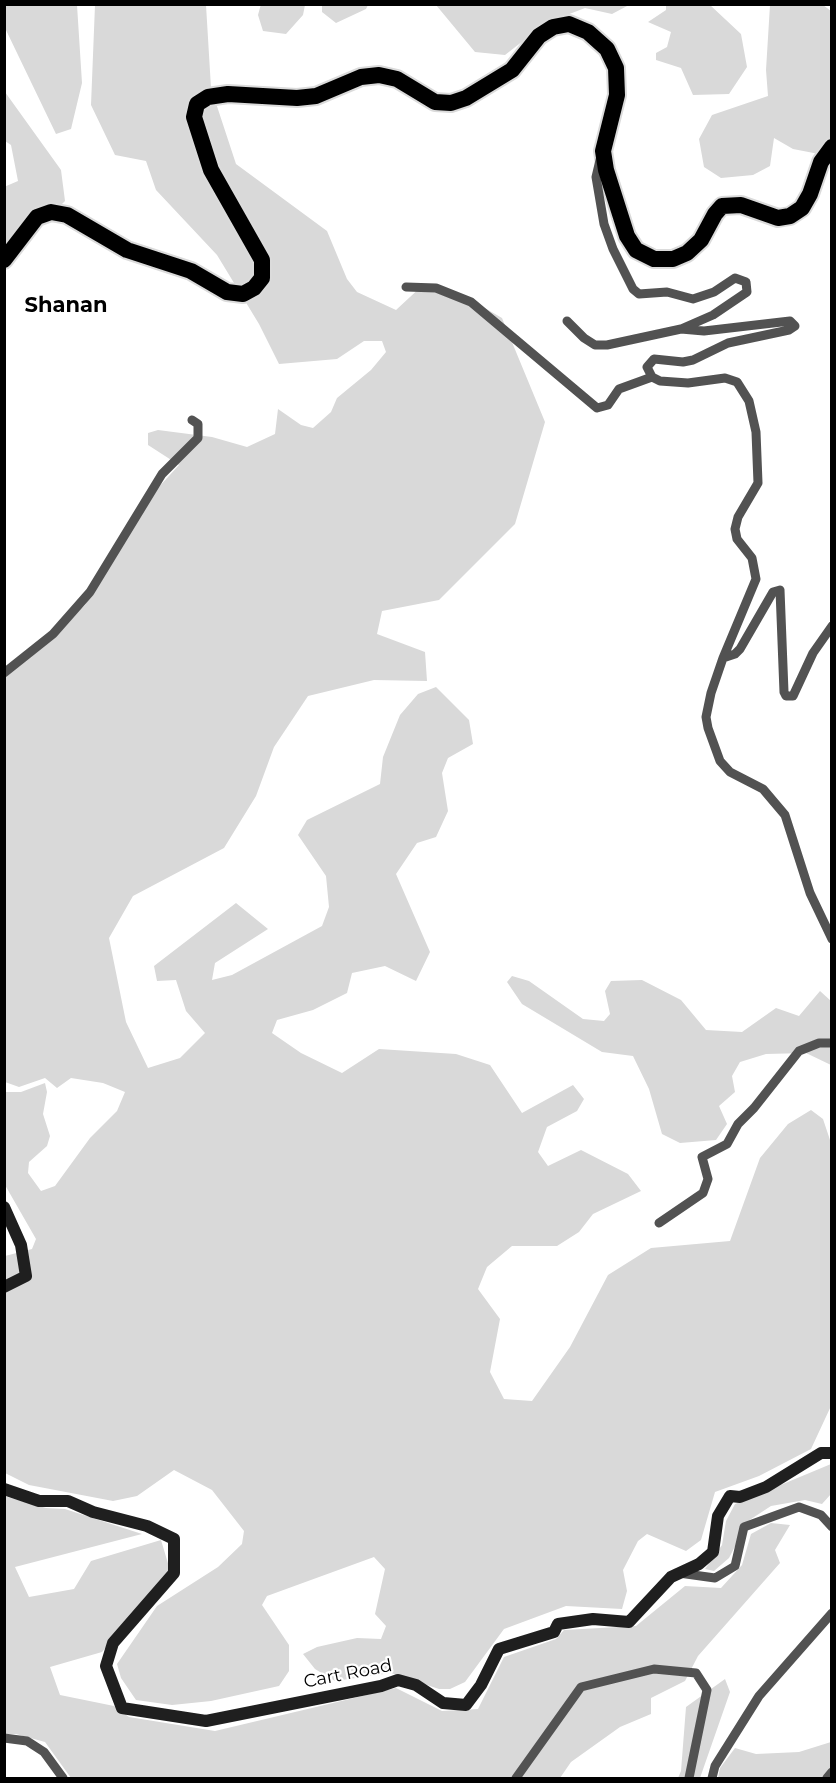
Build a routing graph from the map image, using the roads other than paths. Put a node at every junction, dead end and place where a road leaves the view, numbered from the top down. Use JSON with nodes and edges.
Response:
{"nodes":[{"id":1,"x":831,"y":147,"type":"edge"},
{"id":2,"x":603,"y":151,"type":"junction"},
{"id":3,"x":4,"y":260,"type":"edge"},
{"id":4,"x":406,"y":286,"type":"dead end"},
{"id":5,"x":567,"y":321,"type":"dead end"},
{"id":6,"x":681,"y":329,"type":"junction"},
{"id":7,"x":652,"y":377,"type":"junction"},
{"id":8,"x":192,"y":420,"type":"dead end"},
{"id":9,"x":831,"y":626,"type":"edge"},
{"id":10,"x":723,"y":658,"type":"junction"},
{"id":11,"x":4,"y":673,"type":"edge"},
{"id":12,"x":831,"y":939,"type":"edge"},
{"id":13,"x":831,"y":1043,"type":"edge"},
{"id":14,"x":4,"y":1207,"type":"edge"},
{"id":15,"x":659,"y":1223,"type":"dead end"},
{"id":16,"x":4,"y":1287,"type":"edge"},
{"id":17,"x":831,"y":1453,"type":"edge"},
{"id":18,"x":4,"y":1489,"type":"edge"},
{"id":19,"x":831,"y":1527,"type":"edge"},
{"id":20,"x":679,"y":1574,"type":"junction"},
{"id":21,"x":831,"y":1613,"type":"edge"},
{"id":22,"x":4,"y":1738,"type":"edge"},
{"id":23,"x":831,"y":1772,"type":"edge"},
{"id":24,"x":63,"y":1779,"type":"edge"},
{"id":25,"x":516,"y":1779,"type":"edge"},
{"id":26,"x":689,"y":1779,"type":"edge"},
{"id":27,"x":712,"y":1779,"type":"edge"},
{"id":28,"x":827,"y":1779,"type":"edge"}],
"edges":[{"from":1,"to":2,"type":"highway"},
{"from":2,"to":3,"type":"highway"},
{"from":2,"to":6,"type":"street"},
{"from":4,"to":7,"type":"street"},
{"from":5,"to":6,"type":"street"},
{"from":6,"to":7,"type":"street"},
{"from":7,"to":10,"type":"street"},
{"from":8,"to":11,"type":"street"},
{"from":9,"to":10,"type":"street"},
{"from":10,"to":12,"type":"street"},
{"from":13,"to":15,"type":"street"},
{"from":14,"to":16,"type":"main road"},
{"from":17,"to":20,"type":"main road","name":"Cart Road"},
{"from":18,"to":20,"type":"main road","name":"Cart Road"},
{"from":19,"to":20,"type":"street"},
{"from":21,"to":27,"type":"street"},
{"from":22,"to":24,"type":"street"},
{"from":23,"to":28,"type":"street"},
{"from":25,"to":26,"type":"street"}]}
